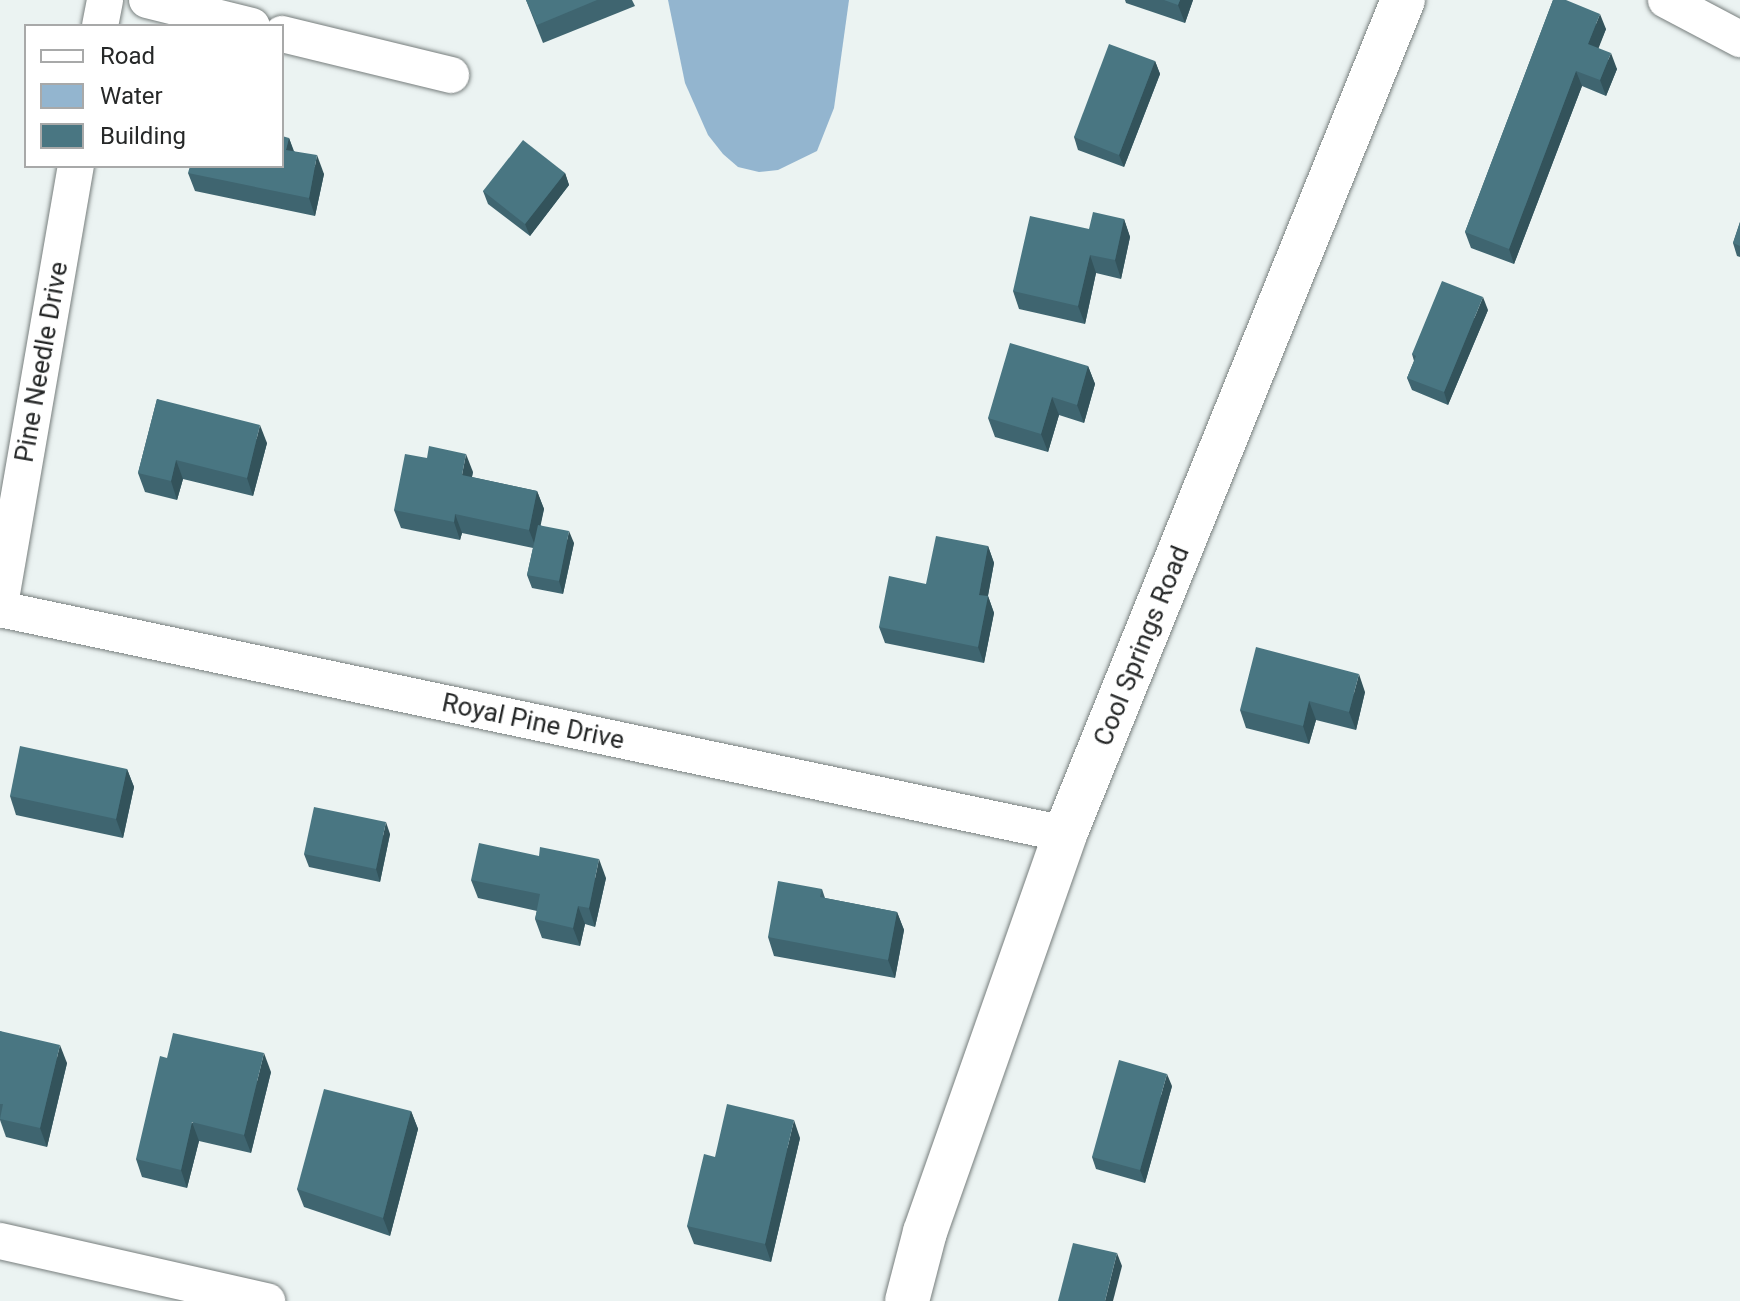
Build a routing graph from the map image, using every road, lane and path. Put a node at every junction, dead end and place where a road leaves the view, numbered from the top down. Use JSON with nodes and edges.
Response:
{"nodes":[{"id":1,"x":105,"y":0,"type":"edge"},
{"id":2,"x":147,"y":0,"type":"edge"},
{"id":3,"x":1403,"y":0,"type":"edge"},
{"id":4,"x":1666,"y":0,"type":"edge"},
{"id":5,"x":100,"y":24,"type":"edge"},
{"id":6,"x":244,"y":24,"type":"edge"},
{"id":7,"x":284,"y":34,"type":"edge"},
{"id":8,"x":1740,"y":39,"type":"edge"},
{"id":9,"x":451,"y":75,"type":"dead end"},
{"id":10,"x":76,"y":168,"type":"edge"},
{"id":11,"x":0,"y":607,"type":"edge"},
{"id":12,"x":1065,"y":834,"type":"junction"},
{"id":13,"x":0,"y":1241,"type":"edge"},
{"id":14,"x":267,"y":1301,"type":"edge"},
{"id":15,"x":907,"y":1301,"type":"edge"}],
"edges":[{"from":1,"to":5,"type":"street"},
{"from":2,"to":6,"type":"street"},
{"from":3,"to":12,"type":"street","name":"Cool Springs Road"},
{"from":4,"to":8,"type":"street"},
{"from":7,"to":9,"type":"street"},
{"from":10,"to":11,"type":"street","name":"Pine Needle Drive"},
{"from":11,"to":12,"type":"street","name":"Royal Pine Drive"},
{"from":12,"to":15,"type":"street","name":"Cool Springs Road"},
{"from":13,"to":14,"type":"street"}]}
